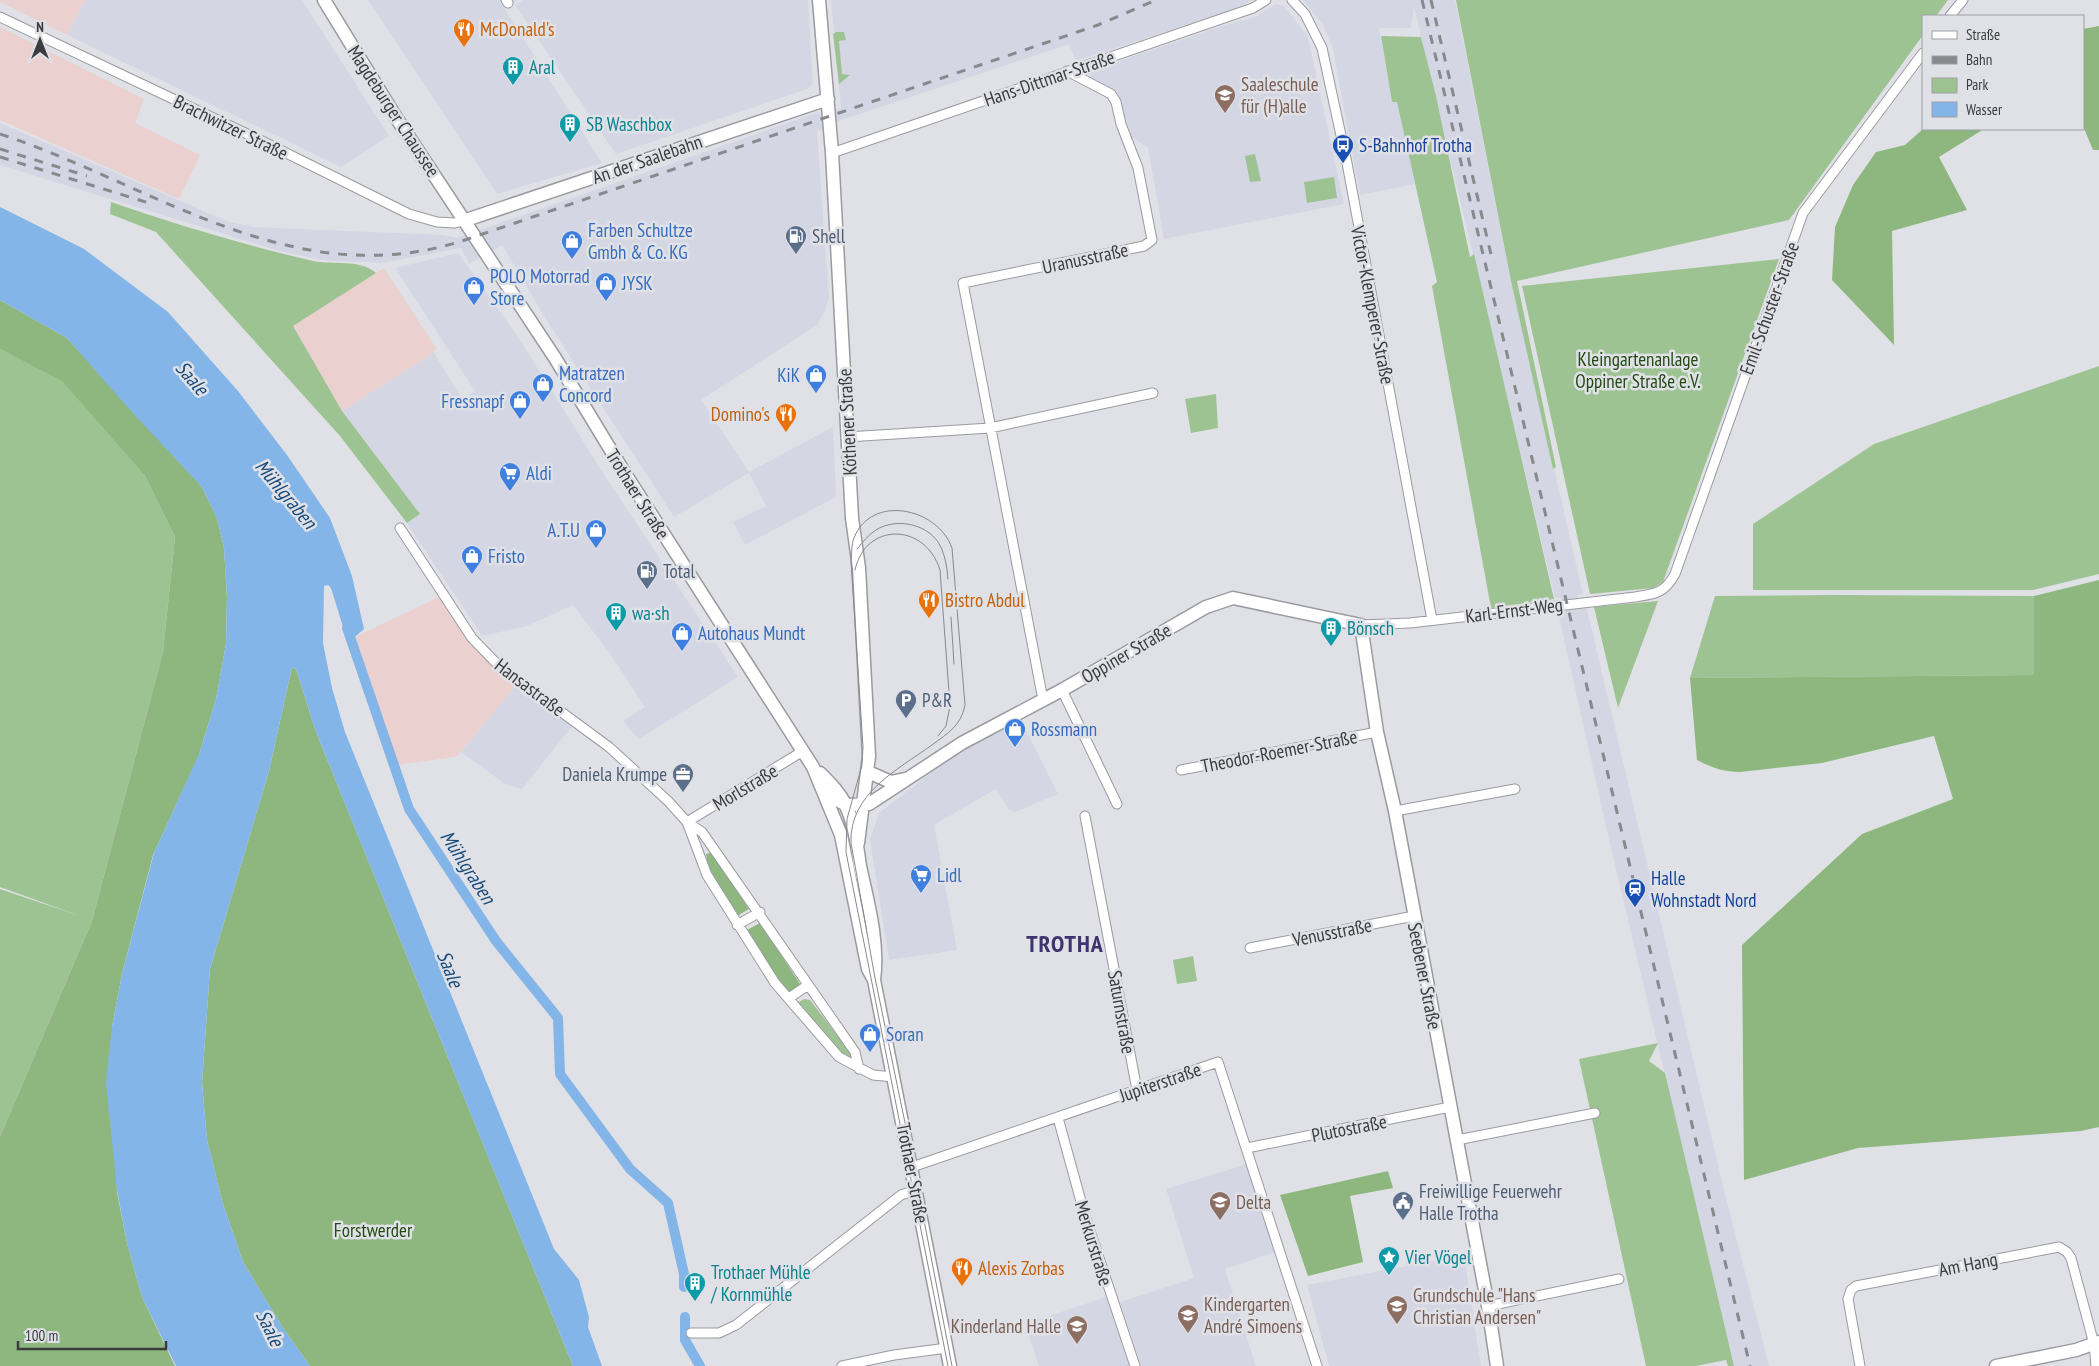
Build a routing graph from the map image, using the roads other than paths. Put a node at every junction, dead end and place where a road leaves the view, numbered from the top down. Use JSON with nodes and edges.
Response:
{"nodes":[{"id":1,"x":324,"y":0,"type":"edge"},
{"id":2,"x":819,"y":0,"type":"edge"},
{"id":3,"x":1266,"y":0,"type":"edge"},
{"id":4,"x":1292,"y":0,"type":"edge"},
{"id":5,"x":1963,"y":0,"type":"edge"},
{"id":6,"x":1951,"y":15,"type":"edge"},
{"id":7,"x":0,"y":17,"type":"edge"},
{"id":8,"x":1922,"y":54,"type":"edge"},
{"id":9,"x":1068,"y":71,"type":"junction"},
{"id":10,"x":828,"y":99,"type":"junction"},
{"id":11,"x":832,"y":153,"type":"junction"},
{"id":12,"x":466,"y":220,"type":"junction"},
{"id":13,"x":1153,"y":393,"type":"dead end"},
{"id":14,"x":990,"y":428,"type":"junction"},
{"id":15,"x":848,"y":437,"type":"junction"},
{"id":16,"x":400,"y":528,"type":"dead end"},
{"id":17,"x":1665,"y":590,"type":"joint"},
{"id":18,"x":1432,"y":620,"type":"junction"},
{"id":19,"x":1361,"y":625,"type":"junction"},
{"id":20,"x":1062,"y":690,"type":"junction"},
{"id":21,"x":1043,"y":700,"type":"junction"},
{"id":22,"x":1378,"y":732,"type":"junction"},
{"id":23,"x":803,"y":751,"type":"junction"},
{"id":24,"x":813,"y":766,"type":"junction"},
{"id":25,"x":1181,"y":770,"type":"dead end"},
{"id":26,"x":868,"y":772,"type":"junction"},
{"id":27,"x":908,"y":778,"type":"junction"},
{"id":28,"x":1515,"y":789,"type":"dead end"},
{"id":29,"x":825,"y":793,"type":"junction"},
{"id":30,"x":1118,"y":804,"type":"dead end"},
{"id":31,"x":846,"y":805,"type":"junction"},
{"id":32,"x":862,"y":805,"type":"junction"},
{"id":33,"x":1395,"y":811,"type":"junction"},
{"id":34,"x":1085,"y":816,"type":"dead end"},
{"id":35,"x":687,"y":822,"type":"junction"},
{"id":36,"x":858,"y":843,"type":"junction"},
{"id":37,"x":712,"y":844,"type":"junction"},
{"id":38,"x":698,"y":852,"type":"junction"},
{"id":39,"x":760,"y":912,"type":"junction"},
{"id":40,"x":1414,"y":916,"type":"junction"},
{"id":41,"x":737,"y":925,"type":"junction"},
{"id":42,"x":1250,"y":948,"type":"dead end"},
{"id":43,"x":874,"y":980,"type":"junction"},
{"id":44,"x":808,"y":985,"type":"junction"},
{"id":45,"x":788,"y":998,"type":"junction"},
{"id":46,"x":859,"y":1069,"type":"junction"},
{"id":47,"x":894,"y":1076,"type":"junction"},
{"id":48,"x":1137,"y":1090,"type":"junction"},
{"id":49,"x":1450,"y":1107,"type":"junction"},
{"id":50,"x":1595,"y":1113,"type":"dead end"},
{"id":51,"x":1058,"y":1118,"type":"junction"},
{"id":52,"x":1457,"y":1140,"type":"junction"},
{"id":53,"x":1247,"y":1148,"type":"junction"},
{"id":54,"x":912,"y":1167,"type":"junction"},
{"id":55,"x":916,"y":1190,"type":"junction"},
{"id":56,"x":1619,"y":1279,"type":"dead end"},
{"id":57,"x":1488,"y":1306,"type":"junction"},
{"id":58,"x":692,"y":1333,"type":"dead end"},
{"id":59,"x":2096,"y":1343,"type":"edge"},
{"id":60,"x":947,"y":1348,"type":"junction"},
{"id":61,"x":842,"y":1366,"type":"edge"},
{"id":62,"x":950,"y":1366,"type":"edge"},
{"id":63,"x":1135,"y":1366,"type":"edge"},
{"id":64,"x":1317,"y":1366,"type":"edge"},
{"id":65,"x":1497,"y":1366,"type":"edge"},
{"id":66,"x":1860,"y":1366,"type":"edge"},
{"id":67,"x":1996,"y":1366,"type":"edge"},
{"id":68,"x":2096,"y":1366,"type":"edge"}],
"edges":[{"from":1,"to":12,"type":"main road","name":"Magdeburger Chaussee"},
{"from":2,"to":10,"type":"main road","name":"Köthener Straße"},
{"from":3,"to":9,"type":"street","name":"Hans-Dittmar-Straße"},
{"from":4,"to":18,"type":"street","name":"Victor-Klemperer-Straße"},
{"from":5,"to":6,"type":"street"},
{"from":7,"to":12,"type":"street","name":"Brachwitzer Straße"},
{"from":8,"to":17,"type":"street","name":"Emil-Schuster-Straße"},
{"from":9,"to":11,"type":"street","name":"Hans-Dittmar-Straße"},
{"from":9,"to":14,"type":"street","name":"Uranusstraße"},
{"from":10,"to":11,"type":"main road","name":"Köthener Straße"},
{"from":10,"to":12,"type":"main road","name":"An der Saalebahn"},
{"from":11,"to":15,"type":"main road","name":"Köthener Straße"},
{"from":12,"to":23,"type":"main road","name":"Trothaer Straße"},
{"from":13,"to":14,"type":"street"},
{"from":14,"to":15,"type":"street"},
{"from":14,"to":21,"type":"street","name":"Uranusstraße"},
{"from":15,"to":26,"type":"main road","name":"Köthener Straße"},
{"from":16,"to":35,"type":"street","name":"Hansastraße"},
{"from":17,"to":18,"type":"street","name":"Karl-Ernst-Weg"},
{"from":18,"to":19,"type":"street","name":"Karl-Ernst-Weg"},
{"from":19,"to":20,"type":"main road","name":"Oppiner Straße"},
{"from":19,"to":22,"type":"main road","name":"Seebener Straße"},
{"from":20,"to":21,"type":"main road","name":"Oppiner Straße"},
{"from":20,"to":30,"type":"street"},
{"from":21,"to":27,"type":"main road","name":"Oppiner Straße"},
{"from":22,"to":25,"type":"street","name":"Theodor-Roemer-Straße"},
{"from":22,"to":33,"type":"main road","name":"Seebener Straße"},
{"from":23,"to":24,"type":"main road","name":"Trothaer Straße"},
{"from":23,"to":35,"type":"street","name":"Morlstraße"},
{"from":24,"to":29,"type":"main road","name":"Trothaer Straße"},
{"from":24,"to":31,"type":"main road","name":"Trothaer Straße"},
{"from":26,"to":27,"type":"main road"},
{"from":26,"to":32,"type":"main road","name":"Köthener Straße"},
{"from":27,"to":32,"type":"main road","name":"Oppiner Straße"},
{"from":28,"to":33,"type":"street"},
{"from":29,"to":31,"type":"main road","name":"Oppiner Straße"},
{"from":29,"to":43,"type":"main road","name":"Trothaer Straße"},
{"from":31,"to":32,"type":"main road","name":"Oppiner Straße"},
{"from":31,"to":36,"type":"main road","name":"Trothaer Straße"},
{"from":32,"to":36,"type":"main road","name":"Köthener Straße"},
{"from":33,"to":40,"type":"main road","name":"Seebener Straße"},
{"from":34,"to":48,"type":"street","name":"Saturnstraße"},
{"from":35,"to":37,"type":"street"},
{"from":35,"to":38,"type":"street"},
{"from":36,"to":43,"type":"main road","name":"Trothaer Straße"},
{"from":37,"to":38,"type":"street"},
{"from":37,"to":39,"type":"street"},
{"from":38,"to":41,"type":"street"},
{"from":39,"to":41,"type":"street"},
{"from":39,"to":44,"type":"street"},
{"from":40,"to":42,"type":"street","name":"Venusstraße"},
{"from":40,"to":49,"type":"main road","name":"Seebener Straße"},
{"from":41,"to":45,"type":"street"},
{"from":43,"to":47,"type":"main road","name":"Trothaer Straße"},
{"from":44,"to":45,"type":"street"},
{"from":44,"to":46,"type":"street"},
{"from":45,"to":46,"type":"street"},
{"from":46,"to":47,"type":"street"},
{"from":47,"to":54,"type":"main road","name":"Trothaer Straße"},
{"from":48,"to":51,"type":"street","name":"Jupiterstraße"},
{"from":48,"to":53,"type":"street","name":"Jupiterstraße"},
{"from":49,"to":52,"type":"main road","name":"Seebener Straße"},
{"from":49,"to":53,"type":"street","name":"Plutostraße"},
{"from":50,"to":52,"type":"street"},
{"from":51,"to":54,"type":"street","name":"Jupiterstraße"},
{"from":51,"to":63,"type":"street","name":"Merkurstraße"},
{"from":52,"to":57,"type":"main road","name":"Seebener Straße"},
{"from":53,"to":64,"type":"street","name":"Jupiterstraße"},
{"from":54,"to":55,"type":"main road","name":"Trothaer Straße"},
{"from":55,"to":58,"type":"street"},
{"from":55,"to":60,"type":"main road","name":"Trothaer Straße"},
{"from":56,"to":57,"type":"street"},
{"from":57,"to":65,"type":"main road","name":"Seebener Straße"},
{"from":59,"to":66,"type":"street","name":"Am Hang"},
{"from":59,"to":67,"type":"main road"},
{"from":59,"to":68,"type":"street"},
{"from":60,"to":61,"type":"street"},
{"from":60,"to":62,"type":"main road","name":"Trothaer Straße"}]}
